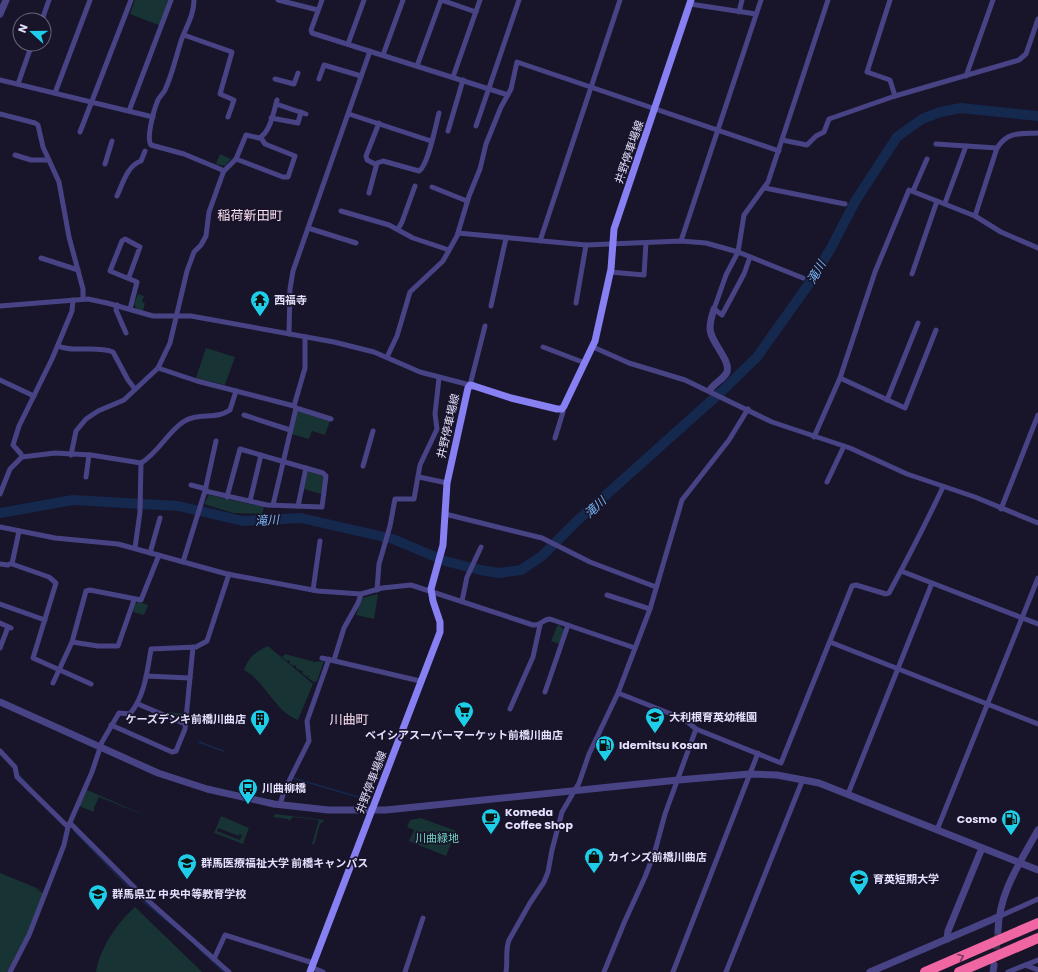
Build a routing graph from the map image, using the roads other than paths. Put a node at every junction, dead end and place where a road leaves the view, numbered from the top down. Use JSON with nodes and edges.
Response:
{"nodes":[{"id":1,"x":6,"y":0,"type":"edge"},
{"id":2,"x":49,"y":0,"type":"edge"},
{"id":3,"x":90,"y":0,"type":"edge"},
{"id":4,"x":131,"y":0,"type":"edge"},
{"id":5,"x":171,"y":0,"type":"edge"},
{"id":6,"x":194,"y":0,"type":"edge"},
{"id":7,"x":278,"y":0,"type":"edge"},
{"id":8,"x":322,"y":0,"type":"edge"},
{"id":9,"x":364,"y":0,"type":"edge"},
{"id":10,"x":403,"y":0,"type":"edge"},
{"id":11,"x":441,"y":0,"type":"edge"},
{"id":12,"x":480,"y":0,"type":"edge"},
{"id":13,"x":519,"y":0,"type":"edge"},
{"id":14,"x":620,"y":0,"type":"edge"},
{"id":15,"x":742,"y":0,"type":"edge"},
{"id":16,"x":761,"y":0,"type":"edge"},
{"id":17,"x":828,"y":0,"type":"edge"},
{"id":18,"x":890,"y":0,"type":"edge"},
{"id":19,"x":993,"y":0,"type":"edge"},
{"id":20,"x":691,"y":2,"type":"edge"},
{"id":21,"x":318,"y":10,"type":"junction"},
{"id":22,"x":0,"y":12,"type":"edge"},
{"id":23,"x":45,"y":12,"type":"edge"},
{"id":24,"x":476,"y":12,"type":"junction"},
{"id":25,"x":738,"y":12,"type":"junction"},
{"id":26,"x":756,"y":14,"type":"junction"},
{"id":27,"x":1038,"y":20,"type":"edge"},
{"id":28,"x":184,"y":35,"type":"junction"},
{"id":29,"x":348,"y":44,"type":"junction"},
{"id":30,"x":233,"y":45,"type":"dead end"},
{"id":31,"x":370,"y":51,"type":"junction"},
{"id":32,"x":29,"y":52,"type":"edge"},
{"id":33,"x":231,"y":52,"type":"junction"},
{"id":34,"x":383,"y":55,"type":"junction"},
{"id":35,"x":417,"y":66,"type":"junction"},
{"id":36,"x":298,"y":73,"type":"dead end"},
{"id":37,"x":361,"y":76,"type":"junction"},
{"id":38,"x":966,"y":76,"type":"junction"},
{"id":39,"x":453,"y":77,"type":"junction"},
{"id":40,"x":275,"y":79,"type":"dead end"},
{"id":41,"x":319,"y":79,"type":"dead end"},
{"id":42,"x":0,"y":80,"type":"edge"},
{"id":43,"x":463,"y":80,"type":"junction"},
{"id":44,"x":18,"y":84,"type":"junction"},
{"id":45,"x":590,"y":87,"type":"junction"},
{"id":46,"x":488,"y":89,"type":"junction"},
{"id":47,"x":54,"y":93,"type":"junction"},
{"id":48,"x":508,"y":95,"type":"junction"},
{"id":49,"x":895,"y":96,"type":"junction"},
{"id":50,"x":91,"y":102,"type":"junction"},
{"id":51,"x":655,"y":109,"type":"junction"},
{"id":52,"x":129,"y":111,"type":"junction"},
{"id":53,"x":439,"y":112,"type":"dead end"},
{"id":54,"x":0,"y":114,"type":"edge"},
{"id":55,"x":349,"y":114,"type":"junction"},
{"id":56,"x":153,"y":117,"type":"junction"},
{"id":57,"x":228,"y":118,"type":"dead end"},
{"id":58,"x":271,"y":118,"type":"junction"},
{"id":59,"x":379,"y":123,"type":"junction"},
{"id":60,"x":476,"y":126,"type":"dead end"},
{"id":61,"x":448,"y":131,"type":"dead end"},
{"id":62,"x":718,"y":131,"type":"junction"},
{"id":63,"x":80,"y":132,"type":"dead end"},
{"id":64,"x":1038,"y":133,"type":"edge"},
{"id":65,"x":261,"y":138,"type":"junction"},
{"id":66,"x":782,"y":140,"type":"junction"},
{"id":67,"x":112,"y":141,"type":"dead end"},
{"id":68,"x":432,"y":141,"type":"junction"},
{"id":69,"x":936,"y":144,"type":"dead end"},
{"id":70,"x":966,"y":146,"type":"junction"},
{"id":71,"x":997,"y":148,"type":"junction"},
{"id":72,"x":145,"y":151,"type":"dead end"},
{"id":73,"x":778,"y":151,"type":"junction"},
{"id":74,"x":15,"y":155,"type":"dead end"},
{"id":75,"x":236,"y":159,"type":"junction"},
{"id":76,"x":927,"y":159,"type":"dead end"},
{"id":77,"x":49,"y":160,"type":"junction"},
{"id":78,"x":377,"y":163,"type":"junction"},
{"id":79,"x":105,"y":164,"type":"dead end"},
{"id":80,"x":224,"y":171,"type":"junction"},
{"id":81,"x":415,"y":186,"type":"dead end"},
{"id":82,"x":432,"y":187,"type":"dead end"},
{"id":83,"x":766,"y":188,"type":"junction"},
{"id":84,"x":913,"y":191,"type":"junction"},
{"id":85,"x":369,"y":193,"type":"dead end"},
{"id":86,"x":117,"y":196,"type":"dead end"},
{"id":87,"x":467,"y":201,"type":"junction"},
{"id":88,"x":937,"y":201,"type":"junction"},
{"id":89,"x":945,"y":203,"type":"junction"},
{"id":90,"x":845,"y":204,"type":"dead end"},
{"id":91,"x":341,"y":211,"type":"dead end"},
{"id":92,"x":975,"y":216,"type":"junction"},
{"id":93,"x":308,"y":228,"type":"junction"},
{"id":94,"x":398,"y":229,"type":"junction"},
{"id":95,"x":458,"y":233,"type":"junction"},
{"id":96,"x":506,"y":238,"type":"junction"},
{"id":97,"x":540,"y":241,"type":"junction"},
{"id":98,"x":681,"y":241,"type":"junction"},
{"id":99,"x":356,"y":243,"type":"dead end"},
{"id":100,"x":646,"y":243,"type":"junction"},
{"id":101,"x":586,"y":245,"type":"junction"},
{"id":102,"x":612,"y":245,"type":"junction"},
{"id":103,"x":1038,"y":248,"type":"edge"},
{"id":104,"x":449,"y":250,"type":"junction"},
{"id":105,"x":738,"y":252,"type":"junction"},
{"id":106,"x":750,"y":257,"type":"junction"},
{"id":107,"x":41,"y":258,"type":"dead end"},
{"id":108,"x":78,"y":270,"type":"junction"},
{"id":109,"x":610,"y":272,"type":"junction"},
{"id":110,"x":912,"y":274,"type":"dead end"},
{"id":111,"x":128,"y":277,"type":"junction"},
{"id":112,"x":803,"y":278,"type":"dead end"},
{"id":113,"x":73,"y":300,"type":"junction"},
{"id":114,"x":83,"y":300,"type":"junction"},
{"id":115,"x":576,"y":303,"type":"dead end"},
{"id":116,"x":0,"y":306,"type":"edge"},
{"id":117,"x":117,"y":306,"type":"junction"},
{"id":118,"x":490,"y":306,"type":"dead end"},
{"id":119,"x":130,"y":309,"type":"junction"},
{"id":120,"x":714,"y":309,"type":"junction"},
{"id":121,"x":176,"y":315,"type":"junction"},
{"id":122,"x":918,"y":323,"type":"dead end"},
{"id":123,"x":485,"y":326,"type":"dead end"},
{"id":124,"x":936,"y":330,"type":"dead end"},
{"id":125,"x":126,"y":333,"type":"dead end"},
{"id":126,"x":289,"y":334,"type":"junction"},
{"id":127,"x":305,"y":337,"type":"junction"},
{"id":128,"x":58,"y":346,"type":"junction"},
{"id":129,"x":544,"y":347,"type":"dead end"},
{"id":130,"x":593,"y":347,"type":"junction"},
{"id":131,"x":387,"y":357,"type":"junction"},
{"id":132,"x":585,"y":363,"type":"junction"},
{"id":133,"x":158,"y":368,"type":"junction"},
{"id":134,"x":439,"y":378,"type":"junction"},
{"id":135,"x":840,"y":378,"type":"junction"},
{"id":136,"x":0,"y":380,"type":"edge"},
{"id":137,"x":470,"y":385,"type":"junction"},
{"id":138,"x":135,"y":389,"type":"junction"},
{"id":139,"x":236,"y":391,"type":"junction"},
{"id":140,"x":711,"y":391,"type":"junction"},
{"id":141,"x":34,"y":396,"type":"junction"},
{"id":142,"x":887,"y":400,"type":"junction"},
{"id":143,"x":295,"y":407,"type":"junction"},
{"id":144,"x":562,"y":409,"type":"junction"},
{"id":145,"x":748,"y":409,"type":"junction"},
{"id":146,"x":244,"y":415,"type":"dead end"},
{"id":147,"x":1038,"y":415,"type":"edge"},
{"id":148,"x":331,"y":419,"type":"dead end"},
{"id":149,"x":290,"y":430,"type":"junction"},
{"id":150,"x":373,"y":431,"type":"dead end"},
{"id":151,"x":814,"y":437,"type":"junction"},
{"id":152,"x":555,"y":438,"type":"dead end"},
{"id":153,"x":216,"y":441,"type":"dead end"},
{"id":154,"x":844,"y":446,"type":"junction"},
{"id":155,"x":71,"y":455,"type":"junction"},
{"id":156,"x":89,"y":455,"type":"junction"},
{"id":157,"x":261,"y":456,"type":"junction"},
{"id":158,"x":22,"y":457,"type":"junction"},
{"id":159,"x":283,"y":462,"type":"junction"},
{"id":160,"x":141,"y":463,"type":"junction"},
{"id":161,"x":363,"y":466,"type":"dead end"},
{"id":162,"x":306,"y":468,"type":"junction"},
{"id":163,"x":86,"y":477,"type":"dead end"},
{"id":164,"x":418,"y":477,"type":"junction"},
{"id":165,"x":827,"y":482,"type":"dead end"},
{"id":166,"x":447,"y":483,"type":"junction"},
{"id":167,"x":191,"y":485,"type":"dead end"},
{"id":168,"x":943,"y":487,"type":"junction"},
{"id":169,"x":206,"y":490,"type":"junction"},
{"id":170,"x":0,"y":494,"type":"edge"},
{"id":171,"x":227,"y":497,"type":"junction"},
{"id":172,"x":250,"y":501,"type":"junction"},
{"id":173,"x":273,"y":506,"type":"junction"},
{"id":174,"x":298,"y":506,"type":"junction"},
{"id":175,"x":1001,"y":509,"type":"junction"},
{"id":176,"x":445,"y":514,"type":"junction"},
{"id":177,"x":160,"y":518,"type":"dead end"},
{"id":178,"x":1038,"y":523,"type":"edge"},
{"id":179,"x":0,"y":528,"type":"edge"},
{"id":180,"x":18,"y":531,"type":"junction"},
{"id":181,"x":320,"y":541,"type":"dead end"},
{"id":182,"x":481,"y":547,"type":"dead end"},
{"id":183,"x":135,"y":548,"type":"junction"},
{"id":184,"x":150,"y":553,"type":"junction"},
{"id":185,"x":159,"y":556,"type":"junction"},
{"id":186,"x":183,"y":562,"type":"junction"},
{"id":187,"x":12,"y":563,"type":"junction"},
{"id":188,"x":0,"y":564,"type":"edge"},
{"id":189,"x":901,"y":571,"type":"junction"},
{"id":190,"x":230,"y":574,"type":"junction"},
{"id":191,"x":1038,"y":578,"type":"edge"},
{"id":192,"x":932,"y":583,"type":"junction"},
{"id":193,"x":656,"y":587,"type":"junction"},
{"id":194,"x":313,"y":590,"type":"junction"},
{"id":195,"x":377,"y":590,"type":"junction"},
{"id":196,"x":431,"y":592,"type":"junction"},
{"id":197,"x":361,"y":594,"type":"junction"},
{"id":198,"x":607,"y":595,"type":"dead end"},
{"id":199,"x":134,"y":600,"type":"junction"},
{"id":200,"x":462,"y":602,"type":"junction"},
{"id":201,"x":0,"y":604,"type":"edge"},
{"id":202,"x":650,"y":609,"type":"junction"},
{"id":203,"x":1022,"y":618,"type":"junction"},
{"id":204,"x":45,"y":620,"type":"junction"},
{"id":205,"x":0,"y":623,"type":"edge"},
{"id":206,"x":1038,"y":624,"type":"edge"},
{"id":207,"x":540,"y":625,"type":"junction"},
{"id":208,"x":568,"y":625,"type":"junction"},
{"id":209,"x":72,"y":642,"type":"junction"},
{"id":210,"x":830,"y":642,"type":"junction"},
{"id":211,"x":193,"y":647,"type":"junction"},
{"id":212,"x":0,"y":648,"type":"edge"},
{"id":213,"x":635,"y":648,"type":"junction"},
{"id":214,"x":322,"y":658,"type":"dead end"},
{"id":215,"x":331,"y":659,"type":"junction"},
{"id":216,"x":897,"y":669,"type":"junction"},
{"id":217,"x":60,"y":670,"type":"junction"},
{"id":218,"x":146,"y":676,"type":"junction"},
{"id":219,"x":190,"y":678,"type":"junction"},
{"id":220,"x":420,"y":681,"type":"junction"},
{"id":221,"x":53,"y":683,"type":"dead end"},
{"id":222,"x":91,"y":684,"type":"dead end"},
{"id":223,"x":545,"y":692,"type":"dead end"},
{"id":224,"x":618,"y":693,"type":"junction"},
{"id":225,"x":0,"y":702,"type":"edge"},
{"id":226,"x":138,"y":704,"type":"junction"},
{"id":227,"x":988,"y":705,"type":"junction"},
{"id":228,"x":510,"y":709,"type":"dead end"},
{"id":229,"x":185,"y":724,"type":"junction"},
{"id":230,"x":1038,"y":724,"type":"edge"},
{"id":231,"x":111,"y":725,"type":"junction"},
{"id":232,"x":696,"y":729,"type":"junction"},
{"id":233,"x":100,"y":748,"type":"junction"},
{"id":234,"x":0,"y":751,"type":"edge"},
{"id":235,"x":758,"y":753,"type":"junction"},
{"id":236,"x":750,"y":774,"type":"junction"},
{"id":237,"x":803,"y":779,"type":"junction"},
{"id":238,"x":678,"y":780,"type":"junction"},
{"id":239,"x":574,"y":791,"type":"junction"},
{"id":240,"x":848,"y":794,"type":"junction"},
{"id":241,"x":280,"y":805,"type":"junction"},
{"id":242,"x":372,"y":810,"type":"junction"},
{"id":243,"x":69,"y":825,"type":"junction"},
{"id":244,"x":937,"y":830,"type":"junction"},
{"id":245,"x":1038,"y":830,"type":"edge"},
{"id":246,"x":982,"y":848,"type":"junction"},
{"id":247,"x":1019,"y":863,"type":"junction"},
{"id":248,"x":1038,"y":870,"type":"edge"},
{"id":249,"x":1038,"y":899,"type":"edge"},
{"id":250,"x":998,"y":917,"type":"junction"},
{"id":251,"x":423,"y":918,"type":"dead end"},
{"id":252,"x":1038,"y":924,"type":"edge"},
{"id":253,"x":998,"y":930,"type":"tunnel mouth"},
{"id":254,"x":1038,"y":938,"type":"edge"},
{"id":255,"x":947,"y":939,"type":"junction"},
{"id":256,"x":214,"y":960,"type":"junction"},
{"id":257,"x":1038,"y":960,"type":"edge"},
{"id":258,"x":1025,"y":965,"type":"junction"},
{"id":259,"x":311,"y":967,"type":"edge"},
{"id":260,"x":1038,"y":970,"type":"edge"},
{"id":261,"x":10,"y":972,"type":"edge"},
{"id":262,"x":229,"y":972,"type":"edge"},
{"id":263,"x":323,"y":972,"type":"edge"},
{"id":264,"x":406,"y":972,"type":"edge"},
{"id":265,"x":506,"y":972,"type":"edge"},
{"id":266,"x":604,"y":972,"type":"edge"},
{"id":267,"x":672,"y":972,"type":"edge"},
{"id":268,"x":726,"y":972,"type":"edge"},
{"id":269,"x":870,"y":972,"type":"edge"},
{"id":270,"x":925,"y":972,"type":"edge"},
{"id":271,"x":959,"y":972,"type":"edge"},
{"id":272,"x":1008,"y":972,"type":"edge"}],
"edges":[{"from":1,"to":22,"type":"street"},
{"from":2,"to":23,"type":"street"},
{"from":3,"to":47,"type":"street"},
{"from":4,"to":50,"type":"street"},
{"from":5,"to":52,"type":"street"},
{"from":6,"to":28,"type":"street"},
{"from":7,"to":21,"type":"street"},
{"from":8,"to":21,"type":"street"},
{"from":9,"to":29,"type":"street"},
{"from":10,"to":34,"type":"street"},
{"from":11,"to":24,"type":"street"},
{"from":11,"to":35,"type":"street"},
{"from":12,"to":24,"type":"street"},
{"from":13,"to":46,"type":"street"},
{"from":14,"to":45,"type":"street"},
{"from":15,"to":25,"type":"street"},
{"from":16,"to":26,"type":"street"},
{"from":17,"to":66,"type":"street"},
{"from":18,"to":49,"type":"street"},
{"from":19,"to":38,"type":"street"},
{"from":20,"to":25,"type":"street"},
{"from":20,"to":51,"type":"main road","name":"井野停車場線"},
{"from":21,"to":29,"type":"street"},
{"from":24,"to":39,"type":"street"},
{"from":25,"to":26,"type":"street"},
{"from":26,"to":62,"type":"street"},
{"from":27,"to":38,"type":"street"},
{"from":28,"to":33,"type":"street"},
{"from":28,"to":56,"type":"street"},
{"from":29,"to":31,"type":"street"},
{"from":30,"to":33,"type":"street"},
{"from":31,"to":34,"type":"street"},
{"from":31,"to":37,"type":"street"},
{"from":32,"to":44,"type":"street"},
{"from":33,"to":57,"type":"street"},
{"from":34,"to":35,"type":"street"},
{"from":35,"to":39,"type":"street"},
{"from":36,"to":40,"type":"street"},
{"from":37,"to":41,"type":"street"},
{"from":37,"to":55,"type":"street"},
{"from":38,"to":49,"type":"street"},
{"from":39,"to":43,"type":"street"},
{"from":42,"to":44,"type":"street"},
{"from":43,"to":46,"type":"street"},
{"from":43,"to":61,"type":"street"},
{"from":44,"to":47,"type":"street"},
{"from":45,"to":48,"type":"street"},
{"from":45,"to":51,"type":"street"},
{"from":45,"to":97,"type":"street"},
{"from":46,"to":48,"type":"street"},
{"from":46,"to":60,"type":"street"},
{"from":47,"to":50,"type":"street"},
{"from":48,"to":87,"type":"street"},
{"from":49,"to":66,"type":"street"},
{"from":50,"to":52,"type":"street"},
{"from":50,"to":63,"type":"street"},
{"from":51,"to":62,"type":"street"},
{"from":51,"to":102,"type":"main road","name":"井野停車場線"},
{"from":52,"to":56,"type":"street"},
{"from":53,"to":68,"type":"street"},
{"from":54,"to":77,"type":"street"},
{"from":55,"to":59,"type":"street"},
{"from":55,"to":93,"type":"street"},
{"from":56,"to":80,"type":"street"},
{"from":58,"to":58,"type":"street"},
{"from":58,"to":65,"type":"street"},
{"from":59,"to":68,"type":"street"},
{"from":59,"to":78,"type":"street"},
{"from":62,"to":73,"type":"street"},
{"from":62,"to":98,"type":"street"},
{"from":64,"to":71,"type":"street"},
{"from":65,"to":75,"type":"street"},
{"from":65,"to":75,"type":"street"},
{"from":66,"to":73,"type":"street"},
{"from":67,"to":79,"type":"street"},
{"from":68,"to":78,"type":"street"},
{"from":69,"to":70,"type":"street"},
{"from":70,"to":71,"type":"street"},
{"from":70,"to":89,"type":"street"},
{"from":71,"to":92,"type":"street"},
{"from":72,"to":86,"type":"street"},
{"from":73,"to":83,"type":"street"},
{"from":74,"to":77,"type":"street"},
{"from":75,"to":80,"type":"street"},
{"from":76,"to":84,"type":"street"},
{"from":77,"to":108,"type":"street"},
{"from":78,"to":85,"type":"street"},
{"from":80,"to":121,"type":"street"},
{"from":81,"to":94,"type":"street"},
{"from":82,"to":87,"type":"street"},
{"from":83,"to":90,"type":"street"},
{"from":83,"to":105,"type":"street"},
{"from":84,"to":88,"type":"street"},
{"from":84,"to":135,"type":"street"},
{"from":87,"to":95,"type":"street"},
{"from":88,"to":89,"type":"street"},
{"from":88,"to":110,"type":"street"},
{"from":89,"to":92,"type":"street"},
{"from":91,"to":94,"type":"street"},
{"from":92,"to":103,"type":"street"},
{"from":93,"to":99,"type":"street"},
{"from":93,"to":126,"type":"street"},
{"from":94,"to":104,"type":"street"},
{"from":95,"to":96,"type":"street"},
{"from":95,"to":104,"type":"street"},
{"from":96,"to":97,"type":"street"},
{"from":96,"to":118,"type":"street"},
{"from":97,"to":101,"type":"street"},
{"from":98,"to":100,"type":"street"},
{"from":98,"to":105,"type":"street"},
{"from":100,"to":102,"type":"street"},
{"from":100,"to":109,"type":"street"},
{"from":101,"to":102,"type":"street"},
{"from":101,"to":115,"type":"street"},
{"from":102,"to":109,"type":"main road","name":"井野停車場線"},
{"from":104,"to":131,"type":"street"},
{"from":105,"to":106,"type":"street"},
{"from":105,"to":120,"type":"street"},
{"from":106,"to":112,"type":"street"},
{"from":106,"to":120,"type":"street"},
{"from":107,"to":108,"type":"street"},
{"from":108,"to":114,"type":"street"},
{"from":109,"to":130,"type":"main road","name":"井野停車場線"},
{"from":111,"to":111,"type":"street"},
{"from":111,"to":119,"type":"street"},
{"from":113,"to":114,"type":"street"},
{"from":113,"to":116,"type":"street"},
{"from":113,"to":128,"type":"street"},
{"from":114,"to":117,"type":"street"},
{"from":117,"to":119,"type":"street"},
{"from":117,"to":125,"type":"street"},
{"from":119,"to":121,"type":"street"},
{"from":120,"to":140,"type":"street"},
{"from":121,"to":126,"type":"street"},
{"from":121,"to":133,"type":"street"},
{"from":122,"to":142,"type":"street"},
{"from":123,"to":137,"type":"street"},
{"from":124,"to":142,"type":"street"},
{"from":126,"to":127,"type":"street"},
{"from":127,"to":131,"type":"street"},
{"from":127,"to":143,"type":"street"},
{"from":128,"to":138,"type":"street"},
{"from":128,"to":141,"type":"street"},
{"from":129,"to":132,"type":"street"},
{"from":130,"to":132,"type":"main road","name":"井野停車場線"},
{"from":130,"to":140,"type":"street"},
{"from":131,"to":134,"type":"street"},
{"from":132,"to":144,"type":"main road","name":"井野停車場線"},
{"from":133,"to":138,"type":"street"},
{"from":133,"to":139,"type":"street"},
{"from":134,"to":137,"type":"street"},
{"from":134,"to":164,"type":"street"},
{"from":135,"to":142,"type":"street"},
{"from":135,"to":151,"type":"street"},
{"from":136,"to":141,"type":"street"},
{"from":137,"to":144,"type":"main road","name":"井野停車場線"},
{"from":137,"to":166,"type":"main road","name":"井野停車場線"},
{"from":138,"to":155,"type":"street"},
{"from":139,"to":143,"type":"street"},
{"from":139,"to":160,"type":"street"},
{"from":140,"to":145,"type":"street"},
{"from":141,"to":158,"type":"street"},
{"from":143,"to":148,"type":"street"},
{"from":143,"to":149,"type":"street"},
{"from":144,"to":152,"type":"street"},
{"from":145,"to":151,"type":"street"},
{"from":145,"to":193,"type":"street"},
{"from":146,"to":149,"type":"street"},
{"from":147,"to":175,"type":"street"},
{"from":149,"to":159,"type":"street"},
{"from":150,"to":161,"type":"street"},
{"from":151,"to":154,"type":"street"},
{"from":153,"to":169,"type":"street"},
{"from":154,"to":165,"type":"street"},
{"from":154,"to":168,"type":"street"},
{"from":155,"to":156,"type":"street"},
{"from":155,"to":158,"type":"street"},
{"from":156,"to":160,"type":"street"},
{"from":156,"to":163,"type":"street"},
{"from":157,"to":159,"type":"street"},
{"from":157,"to":171,"type":"street"},
{"from":157,"to":172,"type":"street"},
{"from":158,"to":170,"type":"street"},
{"from":159,"to":162,"type":"street"},
{"from":159,"to":173,"type":"street"},
{"from":160,"to":183,"type":"street"},
{"from":162,"to":174,"type":"street"},
{"from":162,"to":174,"type":"street"},
{"from":164,"to":166,"type":"street"},
{"from":164,"to":195,"type":"street"},
{"from":166,"to":176,"type":"main road","name":"井野停車場線"},
{"from":167,"to":169,"type":"street"},
{"from":168,"to":175,"type":"street"},
{"from":168,"to":189,"type":"street"},
{"from":169,"to":171,"type":"street"},
{"from":169,"to":186,"type":"street"},
{"from":171,"to":172,"type":"street"},
{"from":172,"to":173,"type":"street"},
{"from":173,"to":174,"type":"street"},
{"from":175,"to":178,"type":"street"},
{"from":176,"to":193,"type":"street"},
{"from":176,"to":196,"type":"main road","name":"井野停車場線"},
{"from":177,"to":184,"type":"street"},
{"from":179,"to":180,"type":"street"},
{"from":180,"to":183,"type":"street"},
{"from":180,"to":187,"type":"street"},
{"from":181,"to":194,"type":"street"},
{"from":182,"to":200,"type":"street"},
{"from":183,"to":184,"type":"street"},
{"from":184,"to":185,"type":"street"},
{"from":185,"to":186,"type":"street"},
{"from":185,"to":199,"type":"street"},
{"from":186,"to":190,"type":"street"},
{"from":187,"to":188,"type":"street"},
{"from":187,"to":204,"type":"street"},
{"from":189,"to":192,"type":"street"},
{"from":189,"to":210,"type":"street"},
{"from":190,"to":194,"type":"street"},
{"from":190,"to":211,"type":"street"},
{"from":191,"to":203,"type":"street"},
{"from":192,"to":203,"type":"street"},
{"from":192,"to":216,"type":"street"},
{"from":193,"to":202,"type":"street"},
{"from":194,"to":197,"type":"street"},
{"from":195,"to":196,"type":"street"},
{"from":195,"to":197,"type":"street"},
{"from":196,"to":200,"type":"street"},
{"from":196,"to":220,"type":"main road","name":"井野停車場線"},
{"from":197,"to":215,"type":"street"},
{"from":198,"to":202,"type":"street"},
{"from":199,"to":209,"type":"street"},
{"from":199,"to":209,"type":"street"},
{"from":200,"to":207,"type":"street"},
{"from":201,"to":204,"type":"street"},
{"from":202,"to":213,"type":"street"},
{"from":203,"to":206,"type":"street"},
{"from":203,"to":227,"type":"street"},
{"from":204,"to":217,"type":"street"},
{"from":205,"to":212,"type":"street"},
{"from":207,"to":208,"type":"street"},
{"from":207,"to":228,"type":"street"},
{"from":208,"to":213,"type":"street"},
{"from":208,"to":223,"type":"street"},
{"from":209,"to":217,"type":"street"},
{"from":210,"to":216,"type":"street"},
{"from":210,"to":235,"type":"street"},
{"from":211,"to":218,"type":"street"},
{"from":211,"to":219,"type":"street"},
{"from":213,"to":224,"type":"street"},
{"from":214,"to":215,"type":"street"},
{"from":215,"to":220,"type":"street"},
{"from":215,"to":241,"type":"street"},
{"from":216,"to":227,"type":"street"},
{"from":216,"to":240,"type":"street"},
{"from":217,"to":221,"type":"street"},
{"from":217,"to":222,"type":"street"},
{"from":218,"to":219,"type":"street"},
{"from":218,"to":226,"type":"street"},
{"from":219,"to":229,"type":"street"},
{"from":220,"to":242,"type":"main road","name":"井野停車場線"},
{"from":224,"to":232,"type":"street"},
{"from":224,"to":239,"type":"street"},
{"from":225,"to":233,"type":"street"},
{"from":226,"to":229,"type":"street"},
{"from":226,"to":231,"type":"street"},
{"from":227,"to":230,"type":"street"},
{"from":227,"to":244,"type":"street"},
{"from":229,"to":231,"type":"street"},
{"from":231,"to":233,"type":"street"},
{"from":232,"to":235,"type":"street"},
{"from":232,"to":238,"type":"street"},
{"from":233,"to":241,"type":"street"},
{"from":233,"to":243,"type":"street"},
{"from":234,"to":243,"type":"street"},
{"from":235,"to":236,"type":"street"},
{"from":236,"to":237,"type":"street"},
{"from":236,"to":238,"type":"street"},
{"from":236,"to":267,"type":"street"},
{"from":237,"to":240,"type":"street"},
{"from":237,"to":268,"type":"street"},
{"from":238,"to":239,"type":"street"},
{"from":238,"to":266,"type":"street"},
{"from":239,"to":242,"type":"street"},
{"from":239,"to":265,"type":"street"},
{"from":240,"to":244,"type":"street"},
{"from":241,"to":242,"type":"street"},
{"from":242,"to":259,"type":"main road","name":"井野停車場線"},
{"from":243,"to":256,"type":"street"},
{"from":243,"to":261,"type":"street"},
{"from":244,"to":246,"type":"street"},
{"from":245,"to":247,"type":"street"},
{"from":246,"to":247,"type":"street"},
{"from":246,"to":255,"type":"street"},
{"from":247,"to":248,"type":"street"},
{"from":247,"to":250,"type":"street"},
{"from":249,"to":250,"type":"street"},
{"from":250,"to":253,"type":"street"},
{"from":250,"to":255,"type":"street"},
{"from":251,"to":264,"type":"street"},
{"from":270,"to":252,"type":"highway","one_way":true},
{"from":254,"to":271,"type":"highway"},
{"from":255,"to":269,"type":"street"},
{"from":256,"to":259,"type":"street"},
{"from":256,"to":262,"type":"street"},
{"from":257,"to":258,"type":"street"},
{"from":258,"to":260,"type":"street"},
{"from":258,"to":272,"type":"street"},
{"from":259,"to":263,"type":"street"}]}
